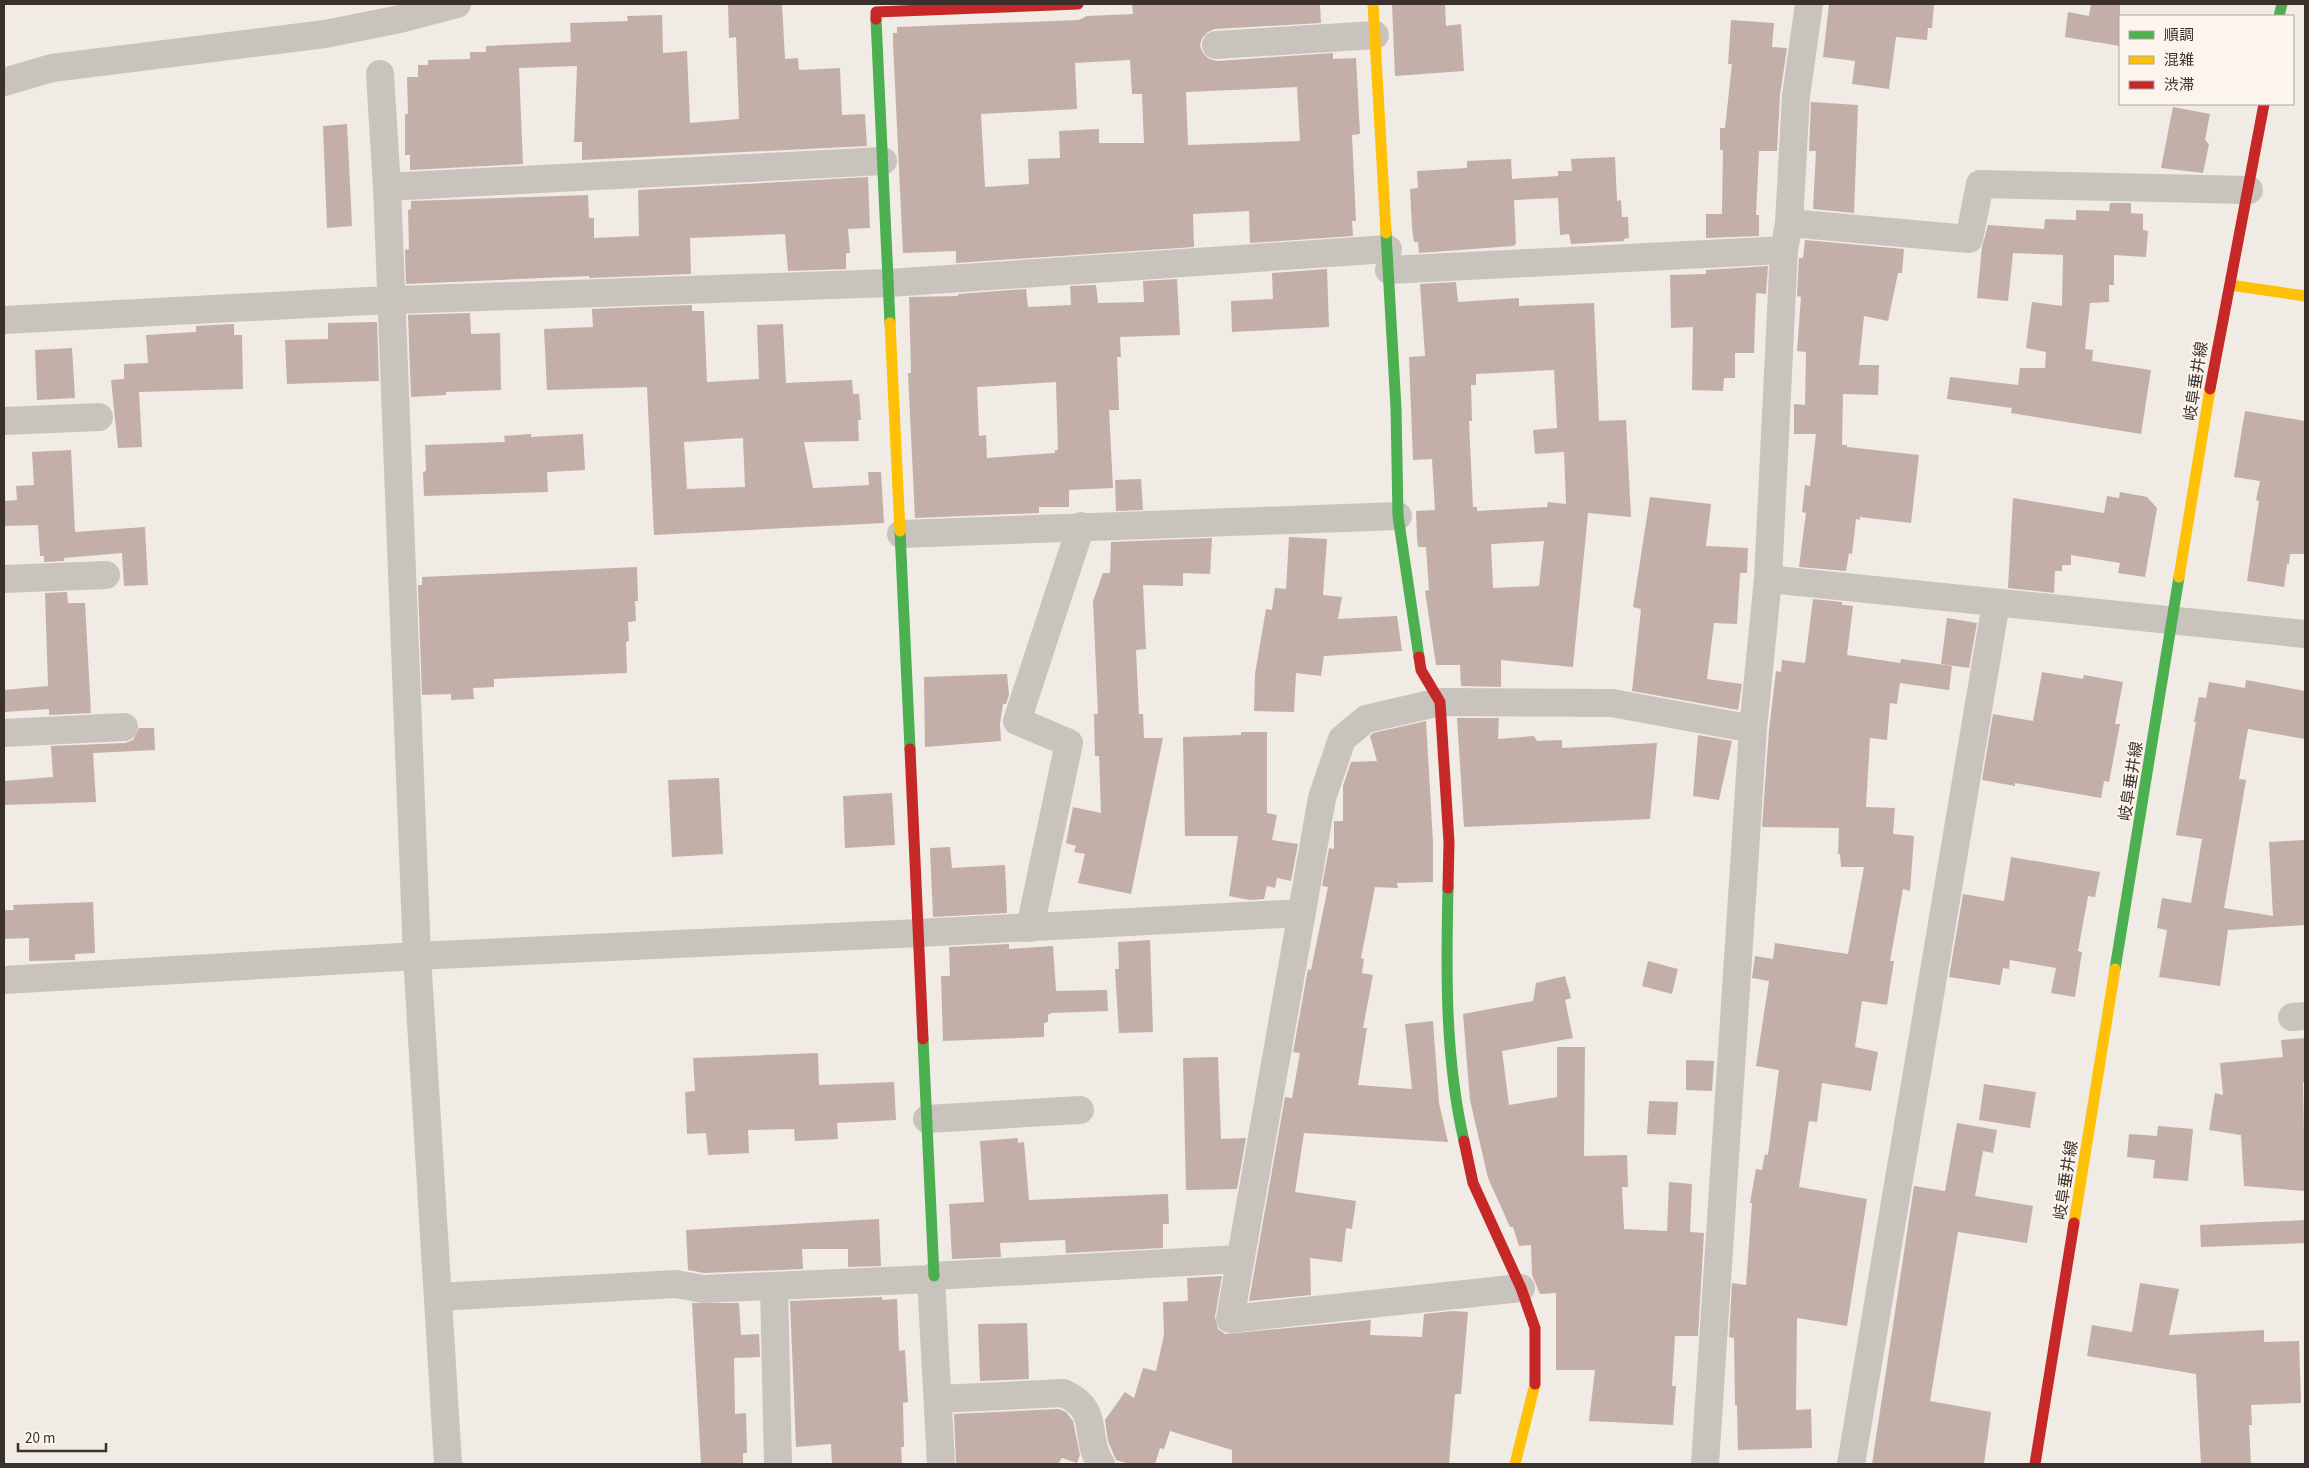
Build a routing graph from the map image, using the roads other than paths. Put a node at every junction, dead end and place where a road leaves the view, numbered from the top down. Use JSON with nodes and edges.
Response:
{"nodes":[{"id":1,"x":457,"y":4,"type":"edge"},
{"id":2,"x":1078,"y":4,"type":"edge"},
{"id":3,"x":1373,"y":4,"type":"edge"},
{"id":4,"x":1809,"y":4,"type":"edge"},
{"id":5,"x":1375,"y":35,"type":"junction"},
{"id":6,"x":1216,"y":45,"type":"dead end"},
{"id":7,"x":380,"y":74,"type":"dead end"},
{"id":8,"x":4,"y":82,"type":"edge"},
{"id":9,"x":2264,"y":105,"type":"edge"},
{"id":10,"x":883,"y":161,"type":"junction"},
{"id":11,"x":387,"y":188,"type":"junction"},
{"id":12,"x":2249,"y":190,"type":"junction"},
{"id":13,"x":1789,"y":224,"type":"junction"},
{"id":14,"x":1784,"y":250,"type":"junction"},
{"id":15,"x":1389,"y":260,"type":"junction"},
{"id":16,"x":889,"y":283,"type":"junction"},
{"id":17,"x":2230,"y":285,"type":"junction"},
{"id":18,"x":2305,"y":296,"type":"edge"},
{"id":19,"x":391,"y":301,"type":"junction"},
{"id":20,"x":4,"y":320,"type":"edge"},
{"id":21,"x":99,"y":417,"type":"dead end"},
{"id":22,"x":4,"y":421,"type":"edge"},
{"id":23,"x":1398,"y":516,"type":"junction"},
{"id":24,"x":1081,"y":526,"type":"junction"},
{"id":25,"x":901,"y":534,"type":"junction"},
{"id":26,"x":106,"y":575,"type":"dead end"},
{"id":27,"x":4,"y":579,"type":"edge"},
{"id":28,"x":1768,"y":579,"type":"junction"},
{"id":29,"x":1996,"y":603,"type":"junction"},
{"id":30,"x":2173,"y":620,"type":"junction"},
{"id":31,"x":2305,"y":634,"type":"edge"},
{"id":32,"x":1440,"y":702,"type":"junction"},
{"id":33,"x":124,"y":727,"type":"dead end"},
{"id":34,"x":1753,"y":729,"type":"junction"},
{"id":35,"x":4,"y":733,"type":"edge"},
{"id":36,"x":1302,"y":913,"type":"junction"},
{"id":37,"x":1030,"y":928,"type":"junction"},
{"id":38,"x":919,"y":933,"type":"junction"},
{"id":39,"x":417,"y":956,"type":"junction"},
{"id":40,"x":4,"y":980,"type":"edge"},
{"id":41,"x":1080,"y":1110,"type":"dead end"},
{"id":42,"x":927,"y":1119,"type":"junction"},
{"id":43,"x":1239,"y":1259,"type":"junction"},
{"id":44,"x":932,"y":1277,"type":"junction"},
{"id":45,"x":774,"y":1286,"type":"junction"},
{"id":46,"x":1521,"y":1288,"type":"junction"},
{"id":47,"x":438,"y":1297,"type":"junction"},
{"id":48,"x":938,"y":1399,"type":"junction"},
{"id":49,"x":448,"y":1464,"type":"edge"},
{"id":50,"x":778,"y":1464,"type":"edge"},
{"id":51,"x":941,"y":1464,"type":"edge"},
{"id":52,"x":1101,"y":1464,"type":"edge"},
{"id":53,"x":1515,"y":1464,"type":"edge"},
{"id":54,"x":1705,"y":1464,"type":"edge"},
{"id":55,"x":1851,"y":1464,"type":"edge"},
{"id":56,"x":2035,"y":1464,"type":"edge"}],
"edges":[{"from":1,"to":8,"type":"street"},
{"from":2,"to":10,"type":"street"},
{"from":3,"to":5,"type":"street"},
{"from":4,"to":13,"type":"street"},
{"from":5,"to":6,"type":"street"},
{"from":5,"to":15,"type":"street"},
{"from":7,"to":11,"type":"street"},
{"from":9,"to":12,"type":"street","name":"岐阜垂井線"},
{"from":10,"to":11,"type":"street"},
{"from":10,"to":16,"type":"street"},
{"from":11,"to":19,"type":"street"},
{"from":12,"to":13,"type":"street"},
{"from":12,"to":17,"type":"street","name":"岐阜垂井線"},
{"from":13,"to":14,"type":"street"},
{"from":14,"to":15,"type":"street"},
{"from":14,"to":28,"type":"street"},
{"from":15,"to":16,"type":"street"},
{"from":15,"to":23,"type":"street"},
{"from":16,"to":19,"type":"street"},
{"from":16,"to":25,"type":"street"},
{"from":17,"to":18,"type":"street"},
{"from":17,"to":30,"type":"street","name":"岐阜垂井線"},
{"from":19,"to":20,"type":"street"},
{"from":19,"to":39,"type":"street"},
{"from":21,"to":22,"type":"street"},
{"from":23,"to":24,"type":"street"},
{"from":23,"to":32,"type":"street"},
{"from":24,"to":25,"type":"street"},
{"from":24,"to":37,"type":"street"},
{"from":25,"to":38,"type":"street"},
{"from":26,"to":27,"type":"street"},
{"from":28,"to":29,"type":"street"},
{"from":28,"to":34,"type":"street"},
{"from":29,"to":30,"type":"street"},
{"from":29,"to":55,"type":"street"},
{"from":30,"to":31,"type":"street"},
{"from":30,"to":56,"type":"street","name":"岐阜垂井線"},
{"from":32,"to":34,"type":"street"},
{"from":32,"to":36,"type":"street"},
{"from":32,"to":46,"type":"street"},
{"from":33,"to":35,"type":"street"},
{"from":34,"to":54,"type":"street"},
{"from":36,"to":37,"type":"street"},
{"from":36,"to":43,"type":"street"},
{"from":37,"to":38,"type":"street"},
{"from":38,"to":39,"type":"street"},
{"from":38,"to":42,"type":"street"},
{"from":39,"to":40,"type":"street"},
{"from":39,"to":47,"type":"street"},
{"from":41,"to":42,"type":"street"},
{"from":42,"to":44,"type":"street"},
{"from":43,"to":44,"type":"street"},
{"from":43,"to":46,"type":"street"},
{"from":44,"to":45,"type":"street"},
{"from":44,"to":48,"type":"street"},
{"from":45,"to":47,"type":"street"},
{"from":45,"to":50,"type":"street"},
{"from":46,"to":53,"type":"street"},
{"from":47,"to":49,"type":"street"},
{"from":48,"to":51,"type":"street"},
{"from":48,"to":52,"type":"street"}]}
